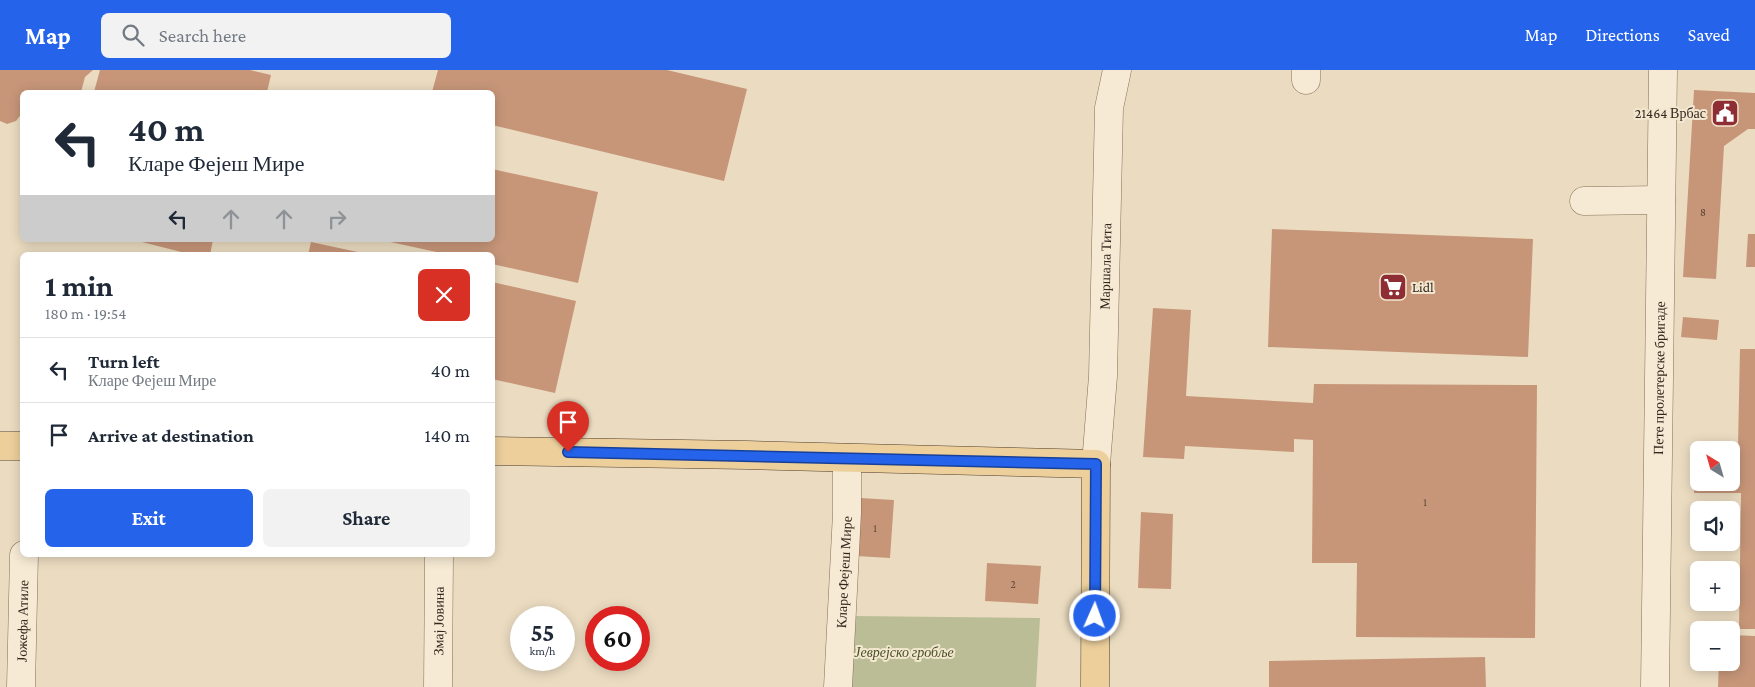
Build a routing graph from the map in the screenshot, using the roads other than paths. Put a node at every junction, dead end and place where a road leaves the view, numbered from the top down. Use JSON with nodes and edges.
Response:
{"nodes":[{"id":1,"x":1117,"y":70,"type":"edge"},
{"id":2,"x":1663,"y":70,"type":"edge"},
{"id":3,"x":1661,"y":200,"type":"junction"},
{"id":4,"x":1584,"y":201,"type":"dead end"},
{"id":5,"x":0,"y":446,"type":"edge"},
{"id":6,"x":20,"y":446,"type":"edge"},
{"id":7,"x":495,"y":451,"type":"edge"},
{"id":8,"x":847,"y":458,"type":"junction"},
{"id":9,"x":1096,"y":464,"type":"junction"},
{"id":10,"x":24,"y":557,"type":"edge"},
{"id":11,"x":439,"y":557,"type":"edge"},
{"id":12,"x":21,"y":687,"type":"edge"},
{"id":13,"x":438,"y":687,"type":"edge"},
{"id":14,"x":838,"y":687,"type":"edge"},
{"id":15,"x":1095,"y":687,"type":"edge"},
{"id":16,"x":1655,"y":687,"type":"edge"}],
"edges":[{"from":1,"to":9,"type":"street","name":"Маршала Тита"},
{"from":2,"to":3,"type":"street","name":"Пете пролетерске бригаде"},
{"from":3,"to":4,"type":"street"},
{"from":3,"to":16,"type":"street","name":"Пете пролетерске бригаде"},
{"from":5,"to":6,"type":"main road"},
{"from":7,"to":8,"type":"main road"},
{"from":8,"to":9,"type":"main road"},
{"from":8,"to":14,"type":"street","name":"Кларе Фејеш Мире"},
{"from":9,"to":15,"type":"main road"},
{"from":10,"to":12,"type":"street","name":"Јожефа Атиле"},
{"from":11,"to":13,"type":"street","name":"Змај Јовина"}]}
